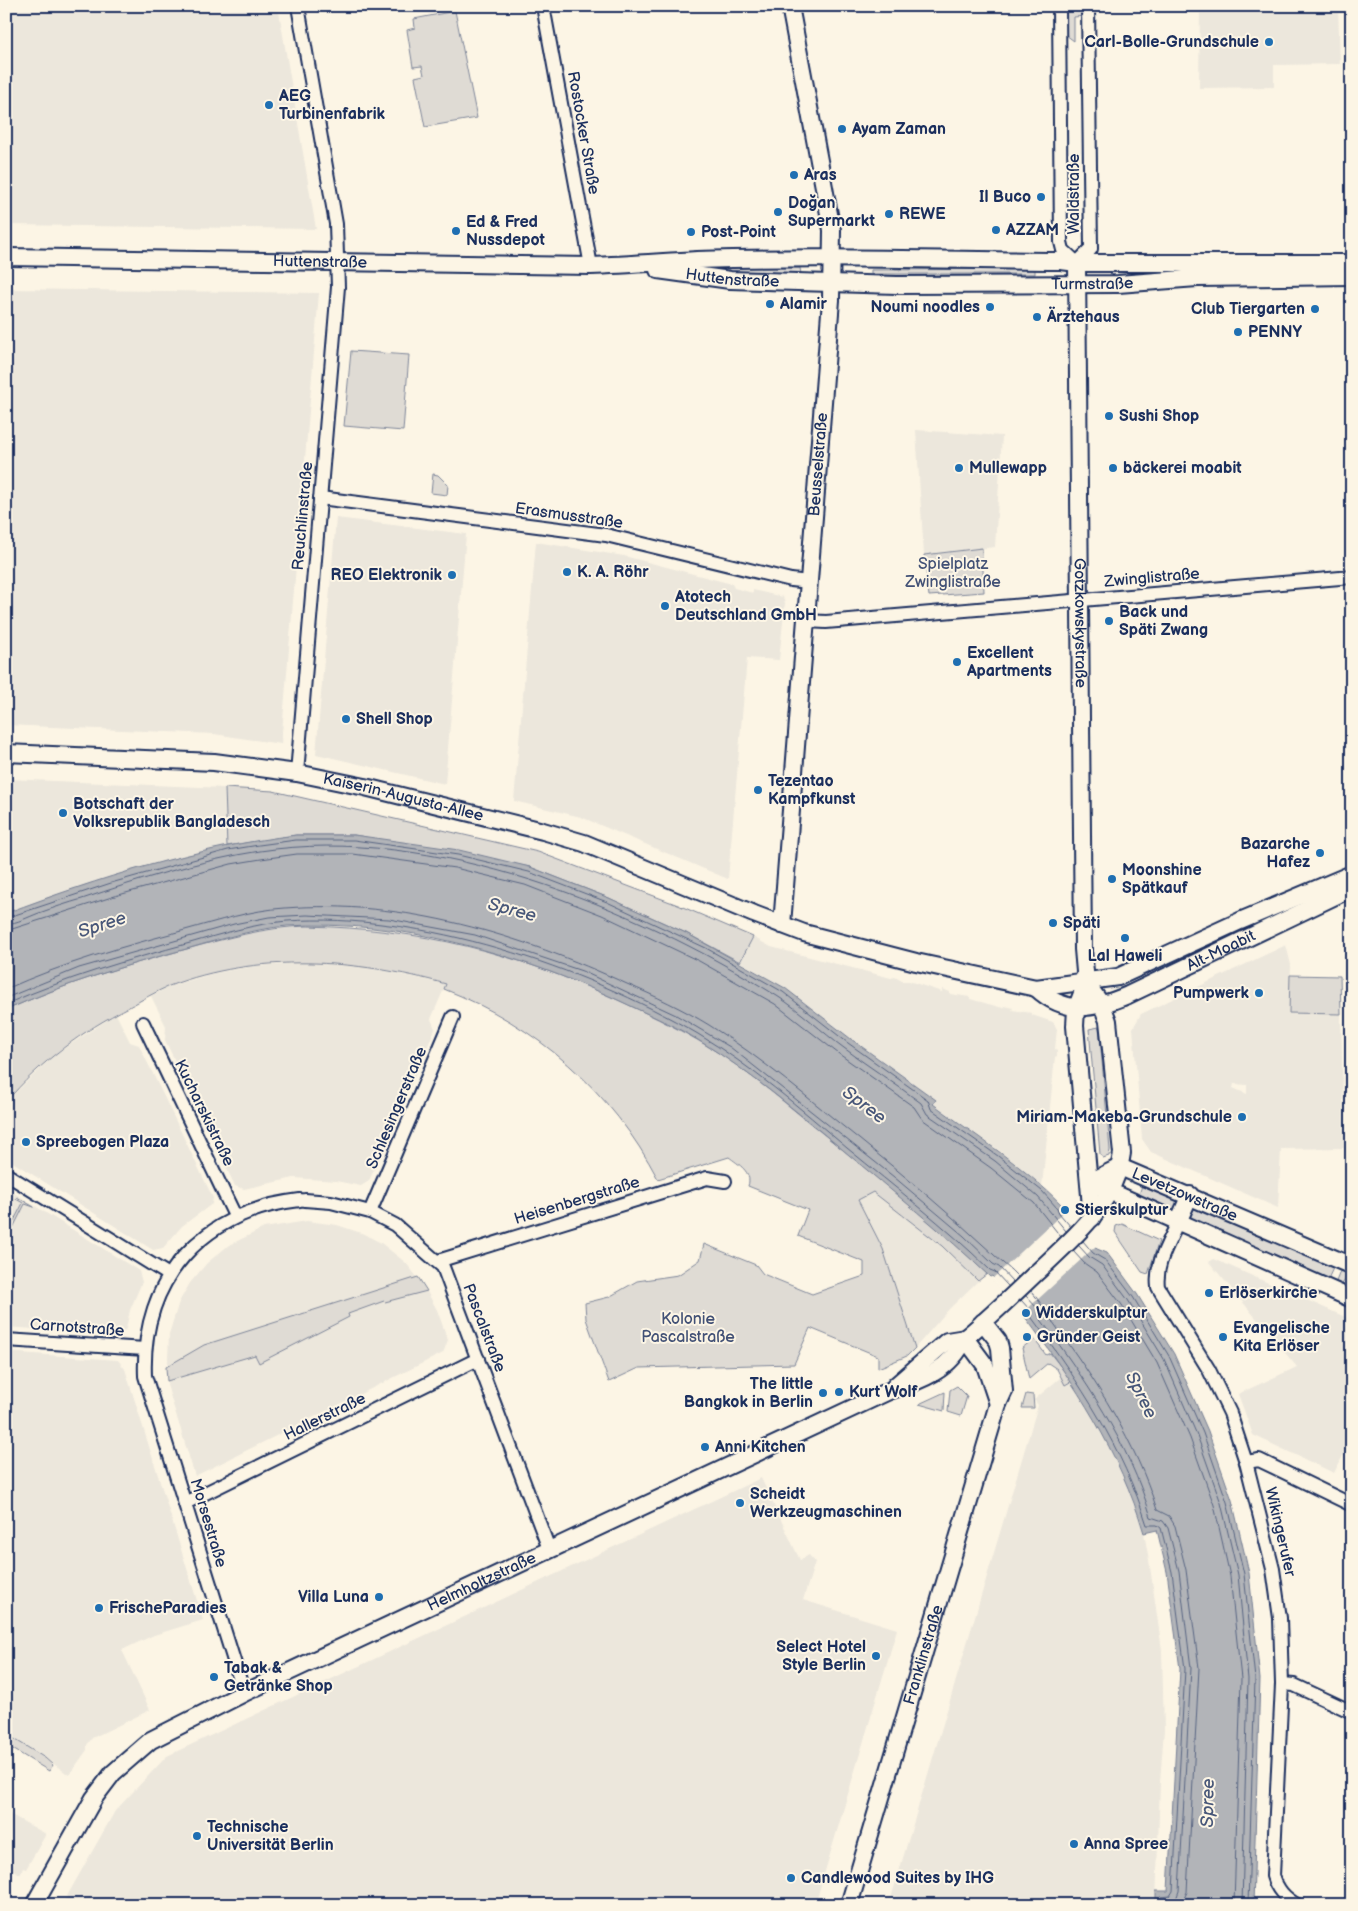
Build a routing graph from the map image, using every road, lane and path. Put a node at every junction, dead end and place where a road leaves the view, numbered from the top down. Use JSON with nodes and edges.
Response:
{"nodes":[{"id":1,"x":298,"y":6,"type":"edge"},
{"id":2,"x":544,"y":6,"type":"edge"},
{"id":3,"x":790,"y":6,"type":"edge"},
{"id":4,"x":1059,"y":6,"type":"edge"},
{"id":5,"x":1088,"y":6,"type":"edge"},
{"id":6,"x":6,"y":257,"type":"edge"},
{"id":7,"x":832,"y":259,"type":"junction"},
{"id":8,"x":337,"y":262,"type":"junction"},
{"id":9,"x":1077,"y":263,"type":"junction"},
{"id":10,"x":1352,"y":263,"type":"edge"},
{"id":11,"x":591,"y":266,"type":"junction"},
{"id":12,"x":633,"y":266,"type":"junction"},
{"id":13,"x":1183,"y":271,"type":"junction"},
{"id":14,"x":1352,"y":276,"type":"edge"},
{"id":15,"x":832,"y":284,"type":"junction"},
{"id":16,"x":1078,"y":284,"type":"junction"},
{"id":17,"x":320,"y":498,"type":"junction"},
{"id":18,"x":1352,"y":577,"type":"edge"},
{"id":19,"x":809,"y":582,"type":"junction"},
{"id":20,"x":1082,"y":599,"type":"junction"},
{"id":21,"x":806,"y":621,"type":"junction"},
{"id":22,"x":6,"y":753,"type":"edge"},
{"id":23,"x":297,"y":773,"type":"junction"},
{"id":24,"x":1352,"y":874,"type":"edge"},
{"id":25,"x":1350,"y":894,"type":"edge"},
{"id":26,"x":782,"y":925,"type":"junction"},
{"id":27,"x":1086,"y":983,"type":"junction"},
{"id":28,"x":1036,"y":988,"type":"junction"},
{"id":29,"x":1102,"y":1006,"type":"junction"},
{"id":30,"x":1076,"y":1009,"type":"junction"},
{"id":31,"x":454,"y":1017,"type":"dead end"},
{"id":32,"x":143,"y":1023,"type":"dead end"},
{"id":33,"x":1120,"y":1167,"type":"junction"},
{"id":34,"x":6,"y":1174,"type":"edge"},
{"id":35,"x":725,"y":1181,"type":"dead end"},
{"id":36,"x":1090,"y":1182,"type":"junction"},
{"id":37,"x":1109,"y":1192,"type":"junction"},
{"id":38,"x":1190,"y":1195,"type":"junction"},
{"id":39,"x":370,"y":1212,"type":"junction"},
{"id":40,"x":235,"y":1216,"type":"junction"},
{"id":41,"x":1178,"y":1222,"type":"junction"},
{"id":42,"x":1088,"y":1223,"type":"junction"},
{"id":43,"x":438,"y":1261,"type":"junction"},
{"id":44,"x":1352,"y":1266,"type":"edge"},
{"id":45,"x":169,"y":1275,"type":"junction"},
{"id":46,"x":1350,"y":1294,"type":"edge"},
{"id":47,"x":983,"y":1322,"type":"junction"},
{"id":48,"x":965,"y":1338,"type":"junction"},
{"id":49,"x":6,"y":1340,"type":"edge"},
{"id":50,"x":145,"y":1355,"type":"junction"},
{"id":51,"x":478,"y":1359,"type":"junction"},
{"id":52,"x":998,"y":1404,"type":"junction"},
{"id":53,"x":1246,"y":1462,"type":"junction"},
{"id":54,"x":185,"y":1503,"type":"junction"},
{"id":55,"x":1352,"y":1505,"type":"edge"},
{"id":56,"x":549,"y":1549,"type":"junction"},
{"id":57,"x":1282,"y":1684,"type":"junction"},
{"id":58,"x":244,"y":1693,"type":"junction"},
{"id":59,"x":1352,"y":1712,"type":"edge"},
{"id":60,"x":34,"y":1905,"type":"edge"},
{"id":61,"x":849,"y":1905,"type":"edge"},
{"id":62,"x":1297,"y":1905,"type":"edge"}],
"edges":[{"from":1,"to":8,"type":"street","name":"Reuchlinstraße"},
{"from":2,"to":11,"type":"street","name":"Rostocker Straße"},
{"from":3,"to":7,"type":"main road","name":"Beusselstraße"},
{"from":4,"to":9,"type":"street","name":"Waldstraße"},
{"from":5,"to":9,"type":"street","name":"Waldstraße"},
{"from":6,"to":8,"type":"main road","name":"Huttenstraße"},
{"from":7,"to":9,"type":"main road","name":"Turmstraße"},
{"from":7,"to":12,"type":"main road","name":"Huttenstraße"},
{"from":7,"to":15,"type":"main road","name":"Beusselstraße"},
{"from":8,"to":11,"type":"main road","name":"Huttenstraße"},
{"from":8,"to":17,"type":"street","name":"Reuchlinstraße"},
{"from":9,"to":13,"type":"main road","name":"Turmstraße"},
{"from":9,"to":16,"type":"main road","name":"Gotzkowskystraße"},
{"from":10,"to":13,"type":"main road","name":"Turmstraße"},
{"from":11,"to":12,"type":"main road","name":"Huttenstraße"},
{"from":12,"to":15,"type":"main road","name":"Huttenstraße"},
{"from":13,"to":14,"type":"main road","name":"Turmstraße"},
{"from":13,"to":16,"type":"main road","name":"Turmstraße"},
{"from":15,"to":16,"type":"main road","name":"Turmstraße"},
{"from":15,"to":19,"type":"main road","name":"Beusselstraße"},
{"from":16,"to":20,"type":"main road","name":"Gotzkowskystraße"},
{"from":17,"to":19,"type":"street","name":"Erasmusstraße"},
{"from":17,"to":23,"type":"street","name":"Reuchlinstraße"},
{"from":18,"to":20,"type":"street","name":"Zwinglistraße"},
{"from":19,"to":21,"type":"main road","name":"Beusselstraße"},
{"from":20,"to":21,"type":"street","name":"Zwinglistraße"},
{"from":20,"to":27,"type":"main road","name":"Gotzkowskystraße"},
{"from":21,"to":26,"type":"main road","name":"Beusselstraße"},
{"from":22,"to":23,"type":"main road","name":"Kaiserin-Augusta-Allee"},
{"from":23,"to":26,"type":"main road","name":"Kaiserin-Augusta-Allee"},
{"from":24,"to":27,"type":"main road","name":"Alt-Moabit"},
{"from":25,"to":29,"type":"main road","name":"Alt-Moabit"},
{"from":26,"to":28,"type":"main road","name":"Alt-Moabit"},
{"from":27,"to":28,"type":"main road","name":"Alt-Moabit"},
{"from":27,"to":29,"type":"main road","name":"Gotzkowskystraße"},
{"from":27,"to":30,"type":"main road","name":"Gotzkowskystraße"},
{"from":28,"to":30,"type":"main road","name":"Alt-Moabit"},
{"from":29,"to":30,"type":"main road","name":"Alt-Moabit"},
{"from":29,"to":33,"type":"main road","name":"Gotzkowskystraße"},
{"from":30,"to":36,"type":"main road","name":"Gotzkowskystraße"},
{"from":31,"to":39,"type":"street","name":"Schlesingerstraße"},
{"from":32,"to":40,"type":"street","name":"Kucharskistraße"},
{"from":33,"to":36,"type":"main road","name":"Levetzowstraße"},
{"from":33,"to":37,"type":"main road","name":"Gotzkowskystraße"},
{"from":33,"to":38,"type":"main road","name":"Levetzowstraße"},
{"from":34,"to":45,"type":"street"},
{"from":35,"to":43,"type":"street","name":"Heisenbergstraße"},
{"from":36,"to":37,"type":"main road","name":"Levetzowstraße"},
{"from":36,"to":42,"type":"main road","name":"Gotzkowskystraße"},
{"from":37,"to":41,"type":"main road","name":"Levetzowstraße"},
{"from":37,"to":42,"type":"main road","name":"Gotzkowskystraße"},
{"from":38,"to":41,"type":"main road"},
{"from":38,"to":44,"type":"main road","name":"Levetzowstraße"},
{"from":39,"to":40,"type":"street","name":"Pascalstraße"},
{"from":39,"to":43,"type":"street","name":"Pascalstraße"},
{"from":40,"to":45,"type":"street","name":"Pascalstraße"},
{"from":41,"to":46,"type":"main road","name":"Levetzowstraße"},
{"from":41,"to":53,"type":"street","name":"Wikingerufer"},
{"from":42,"to":47,"type":"main road","name":"Helmholtzstraße"},
{"from":43,"to":51,"type":"street","name":"Pascalstraße"},
{"from":45,"to":50,"type":"street","name":"Pascalstraße"},
{"from":47,"to":48,"type":"main road","name":"Helmholtzstraße"},
{"from":47,"to":52,"type":"main road","name":"Franklinstraße"},
{"from":48,"to":52,"type":"main road"},
{"from":48,"to":56,"type":"main road","name":"Helmholtzstraße"},
{"from":49,"to":50,"type":"street","name":"Carnotstraße"},
{"from":50,"to":54,"type":"street","name":"Morsestraße"},
{"from":51,"to":54,"type":"street","name":"Hallerstraße"},
{"from":51,"to":56,"type":"street","name":"Pascalstraße"},
{"from":52,"to":61,"type":"main road","name":"Franklinstraße"},
{"from":53,"to":55,"type":"street"},
{"from":53,"to":57,"type":"street","name":"Wikingerufer"},
{"from":54,"to":58,"type":"street","name":"Morsestraße"},
{"from":56,"to":58,"type":"main road","name":"Helmholtzstraße"},
{"from":57,"to":59,"type":"street"},
{"from":57,"to":62,"type":"street","name":"Wikingerufer"},
{"from":58,"to":60,"type":"main road","name":"Helmholtzstraße"}]}
